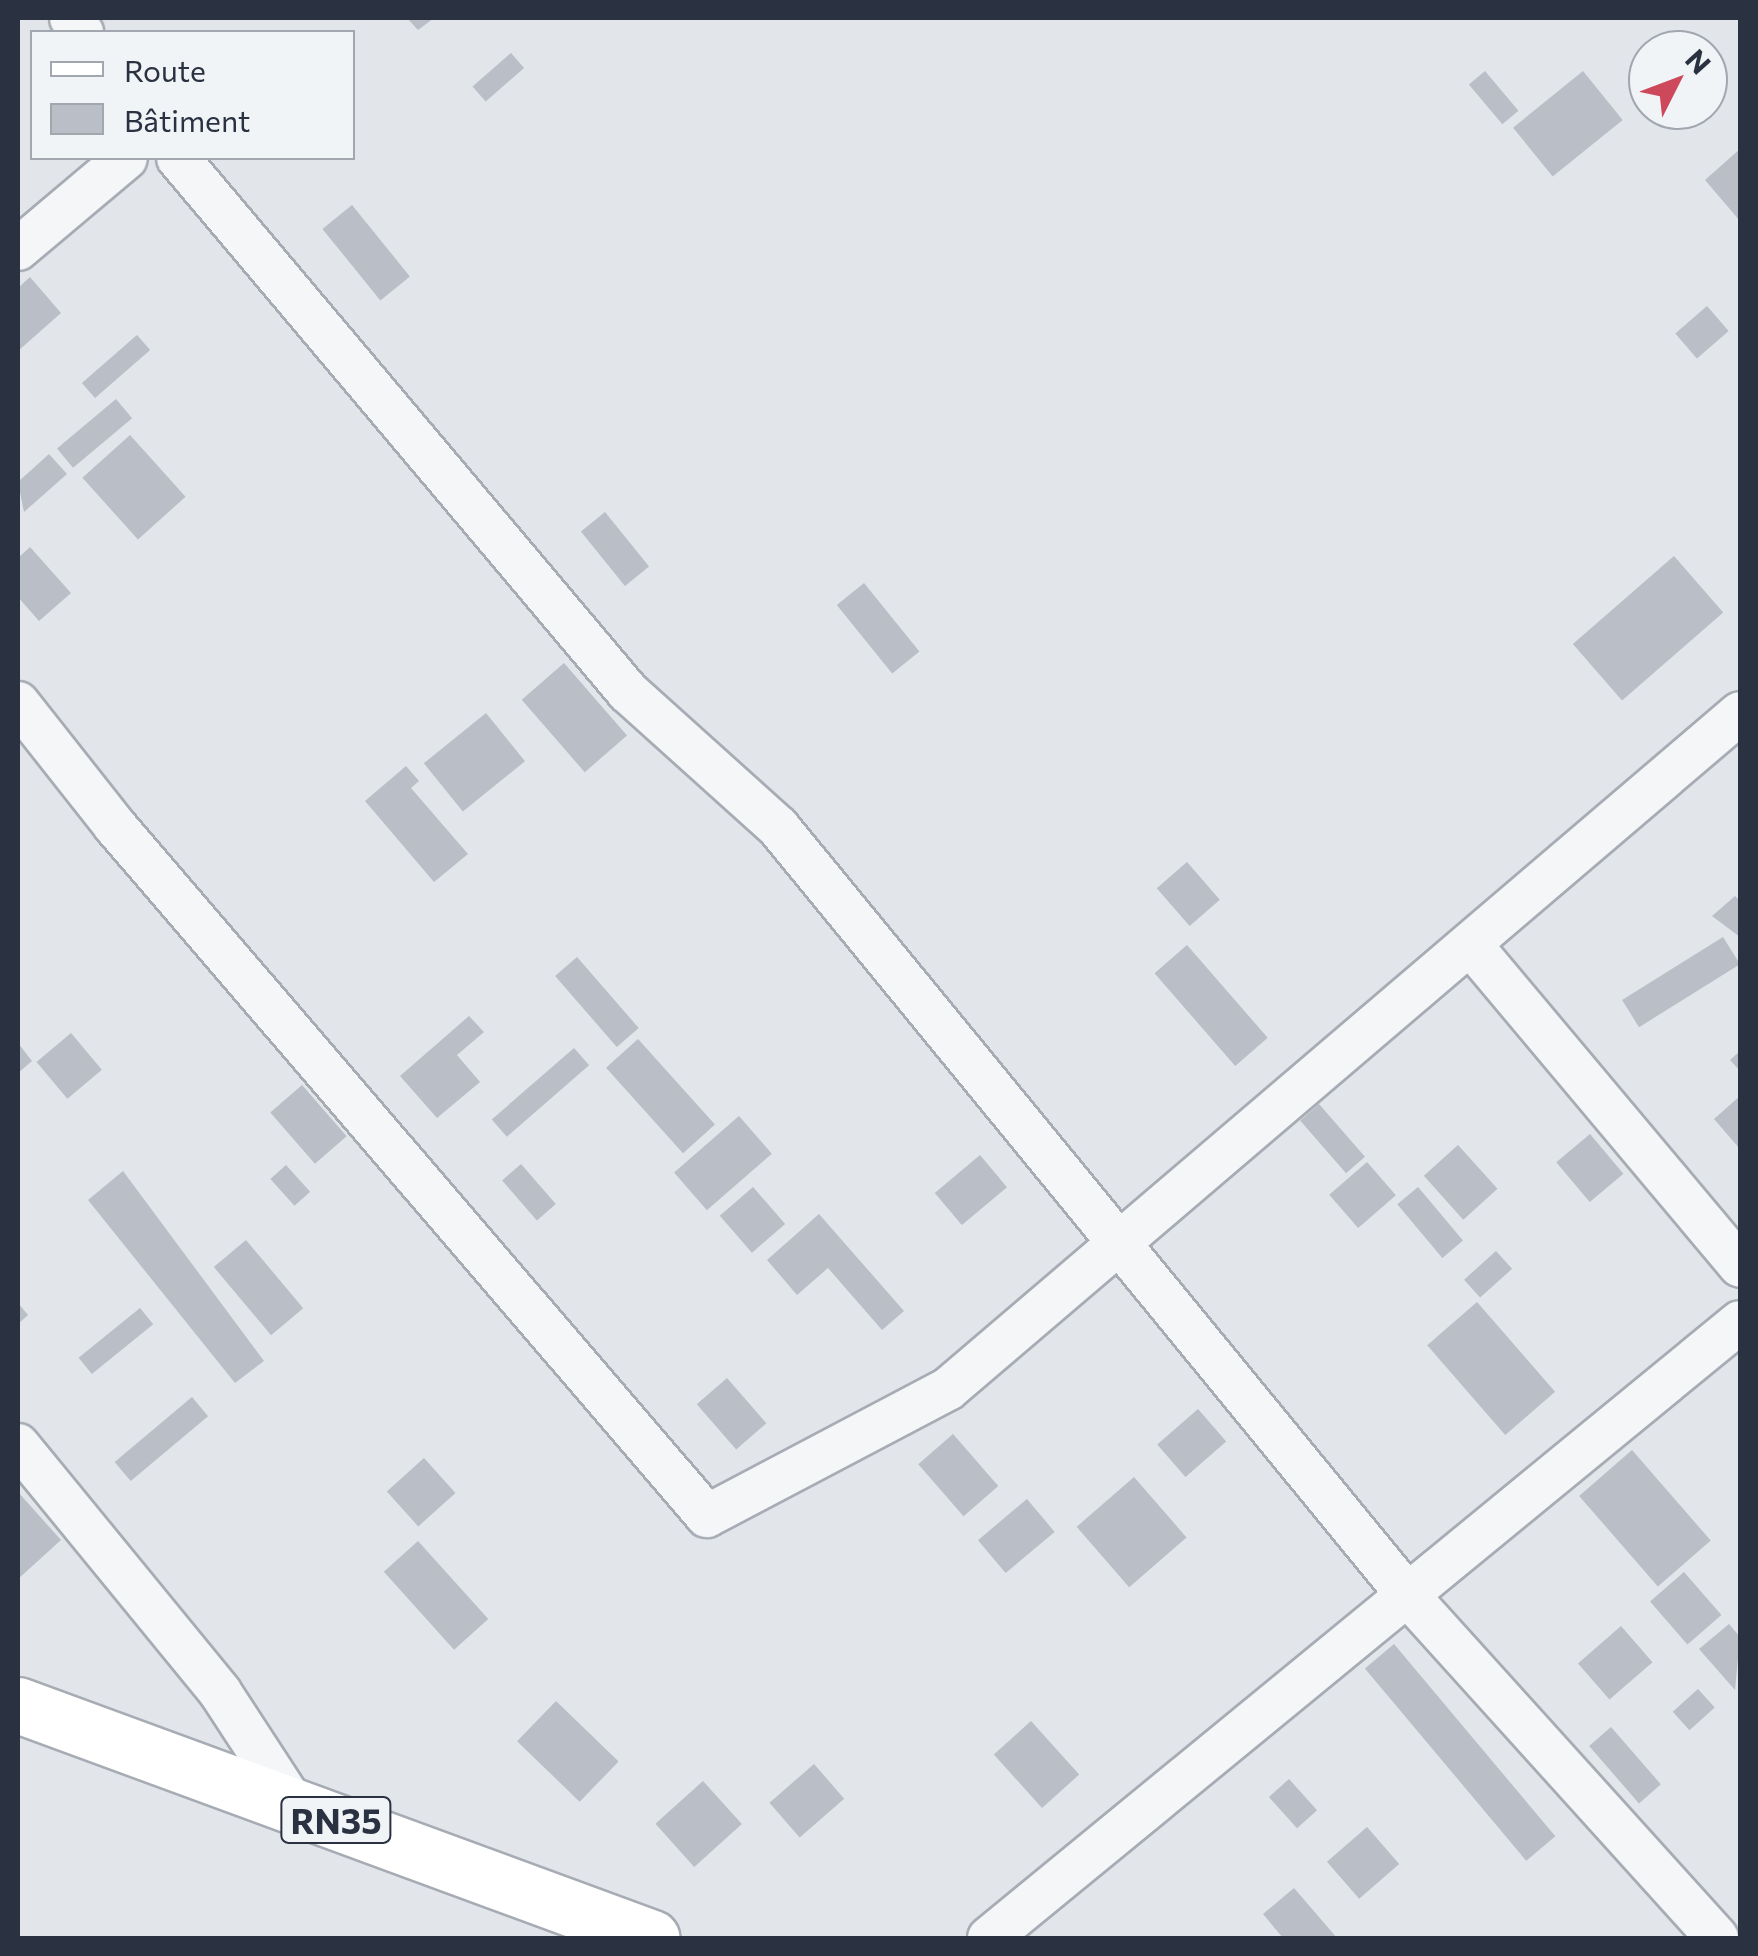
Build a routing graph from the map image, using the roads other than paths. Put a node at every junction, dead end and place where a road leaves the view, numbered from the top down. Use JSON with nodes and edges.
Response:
{"nodes":[{"id":1,"x":124,"y":160,"type":"edge"},
{"id":2,"x":180,"y":160,"type":"edge"},
{"id":3,"x":18,"y":249,"type":"edge"},
{"id":4,"x":18,"y":704,"type":"edge"},
{"id":5,"x":1740,"y":714,"type":"edge"},
{"id":6,"x":1470,"y":944,"type":"junction"},
{"id":7,"x":1124,"y":1244,"type":"junction"},
{"id":8,"x":1740,"y":1266,"type":"edge"},
{"id":9,"x":1740,"y":1322,"type":"edge"},
{"id":10,"x":18,"y":1445,"type":"edge"},
{"id":11,"x":1410,"y":1598,"type":"junction"},
{"id":12,"x":18,"y":1705,"type":"edge"},
{"id":13,"x":293,"y":1804,"type":"junction"},
{"id":14,"x":1740,"y":1921,"type":"edge"},
{"id":15,"x":652,"y":1938,"type":"edge"},
{"id":16,"x":990,"y":1938,"type":"edge"},
{"id":17,"x":1716,"y":1938,"type":"edge"}],
"edges":[{"from":1,"to":3,"type":"street"},
{"from":2,"to":7,"type":"street"},
{"from":4,"to":7,"type":"street"},
{"from":5,"to":6,"type":"street"},
{"from":6,"to":7,"type":"street"},
{"from":6,"to":8,"type":"street"},
{"from":7,"to":11,"type":"street"},
{"from":9,"to":11,"type":"street"},
{"from":10,"to":13,"type":"street"},
{"from":11,"to":16,"type":"street"},
{"from":11,"to":17,"type":"street"},
{"from":12,"to":13,"type":"main road","number":"RN35"},
{"from":13,"to":15,"type":"main road","number":"RN35"},
{"from":14,"to":17,"type":"street"}]}
